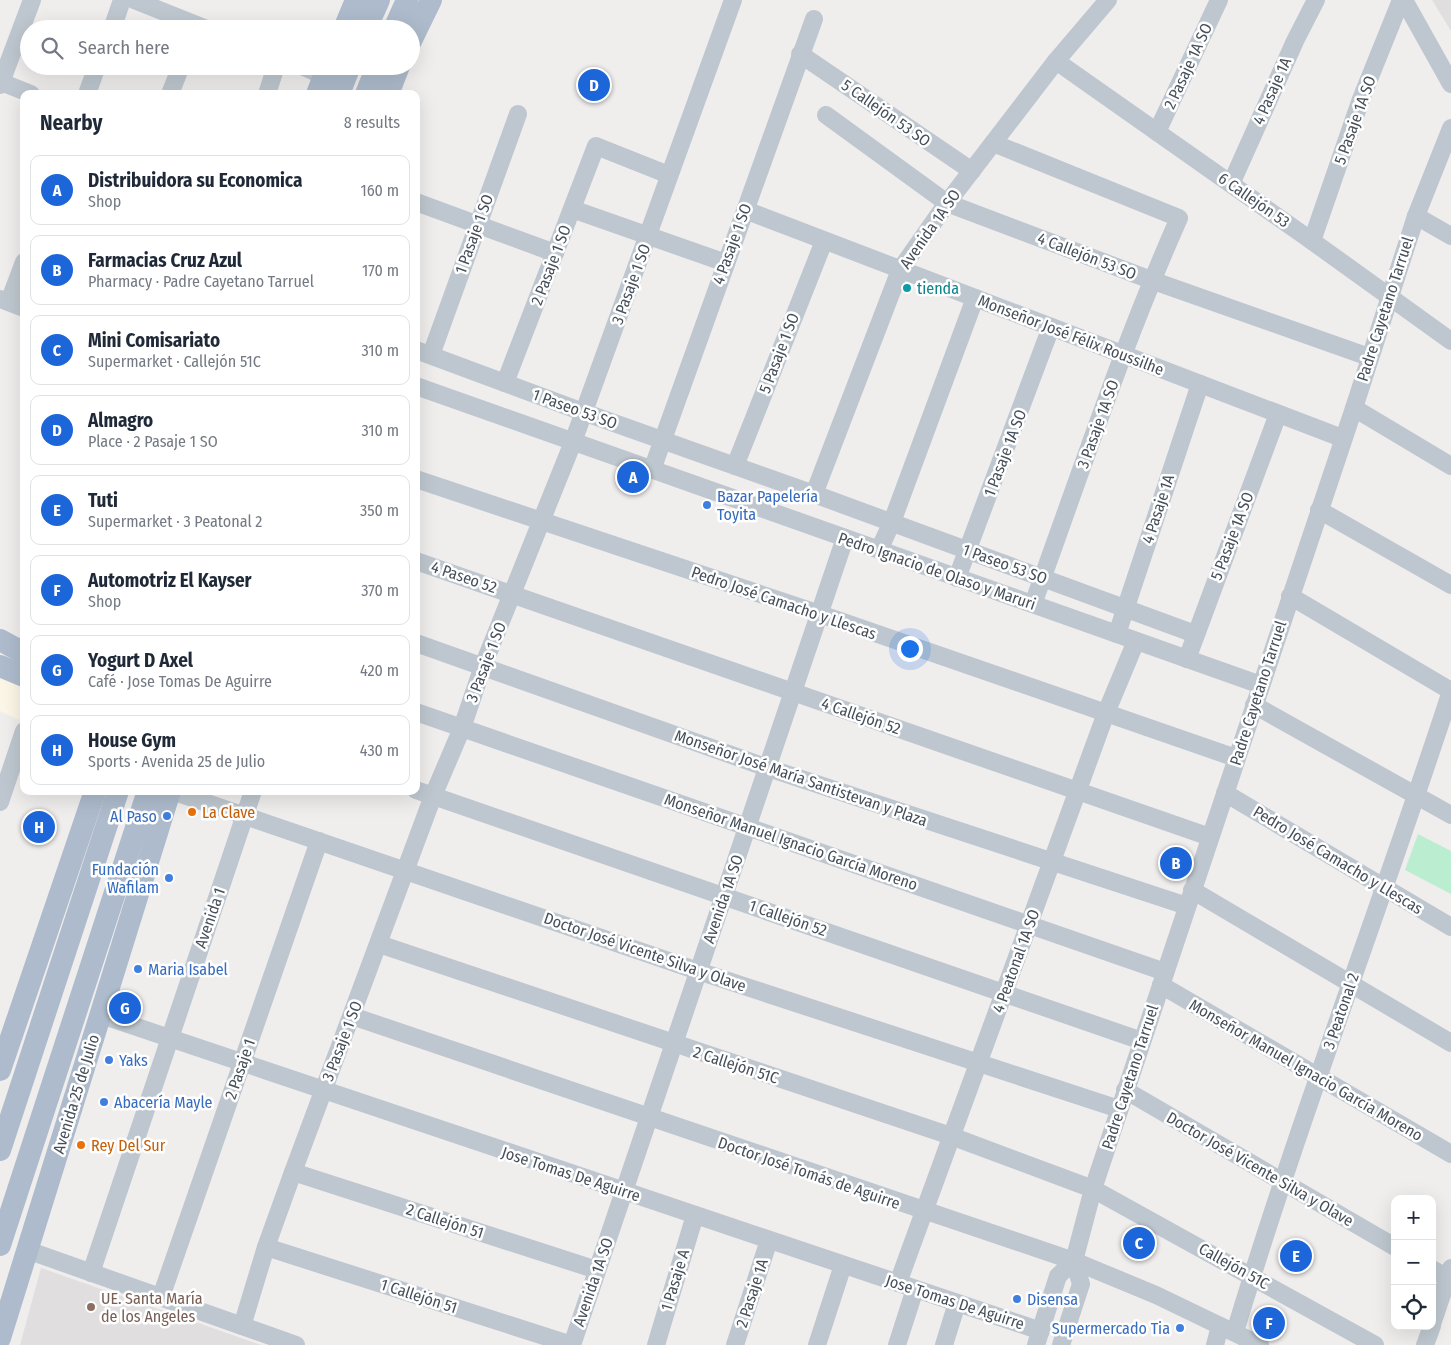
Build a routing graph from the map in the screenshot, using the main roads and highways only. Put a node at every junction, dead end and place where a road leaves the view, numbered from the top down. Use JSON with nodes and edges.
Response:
{"nodes":[{"id":1,"x":356,"y":0,"type":"edge"},
{"id":2,"x":379,"y":0,"type":"edge"},
{"id":3,"x":407,"y":0,"type":"edge"},
{"id":4,"x":431,"y":0,"type":"edge"},
{"id":5,"x":348,"y":20,"type":"edge"},
{"id":6,"x":370,"y":20,"type":"edge"},
{"id":7,"x":398,"y":20,"type":"edge"},
{"id":8,"x":420,"y":23,"type":"edge"},
{"id":9,"x":346,"y":75,"type":"edge"},
{"id":10,"x":373,"y":75,"type":"edge"},
{"id":11,"x":396,"y":75,"type":"edge"},
{"id":12,"x":341,"y":90,"type":"edge"},
{"id":13,"x":368,"y":90,"type":"edge"},
{"id":14,"x":390,"y":90,"type":"edge"},
{"id":15,"x":0,"y":639,"type":"edge"},
{"id":16,"x":20,"y":646,"type":"edge"},
{"id":17,"x":20,"y":651,"type":"edge"},
{"id":18,"x":0,"y":666,"type":"edge"},
{"id":19,"x":20,"y":674,"type":"edge"},
{"id":20,"x":94,"y":795,"type":"edge"},
{"id":21,"x":117,"y":795,"type":"edge"},
{"id":22,"x":147,"y":795,"type":"edge"},
{"id":23,"x":154,"y":795,"type":"edge"},
{"id":24,"x":170,"y":795,"type":"edge"},
{"id":25,"x":140,"y":890,"type":"junction"},
{"id":26,"x":7,"y":1028,"type":"edge"},
{"id":27,"x":60,"y":1060,"type":"junction"},
{"id":28,"x":84,"y":1067,"type":"junction"},
{"id":29,"x":0,"y":1070,"type":"edge"},
{"id":30,"x":0,"y":1150,"type":"edge"},
{"id":31,"x":0,"y":1245,"type":"edge"},
{"id":32,"x":0,"y":1338,"type":"edge"}],
"edges":[{"from":1,"to":5,"type":"main road"},
{"from":2,"to":6,"type":"main road"},
{"from":3,"to":7,"type":"main road"},
{"from":4,"to":8,"type":"main road"},
{"from":9,"to":12,"type":"main road"},
{"from":10,"to":13,"type":"main road"},
{"from":11,"to":14,"type":"main road"},
{"from":15,"to":16,"type":"main road"},
{"from":15,"to":17,"type":"main road"},
{"from":18,"to":19,"type":"main road"},
{"from":20,"to":26,"type":"main road"},
{"from":21,"to":30,"type":"main road"},
{"from":22,"to":27,"type":"main road","name":"Avenida 25 de Julio"},
{"from":23,"to":25,"type":"main road"},
{"from":24,"to":25,"type":"main road","name":"Avenida 25 de Julio"},
{"from":25,"to":28,"type":"main road","name":"Avenida 25 de Julio"},
{"from":26,"to":29,"type":"main road"},
{"from":27,"to":28,"type":"main road"},
{"from":27,"to":31,"type":"main road","name":"Avenida 25 de Julio"},
{"from":28,"to":32,"type":"main road","name":"Avenida 25 de Julio"}]}
